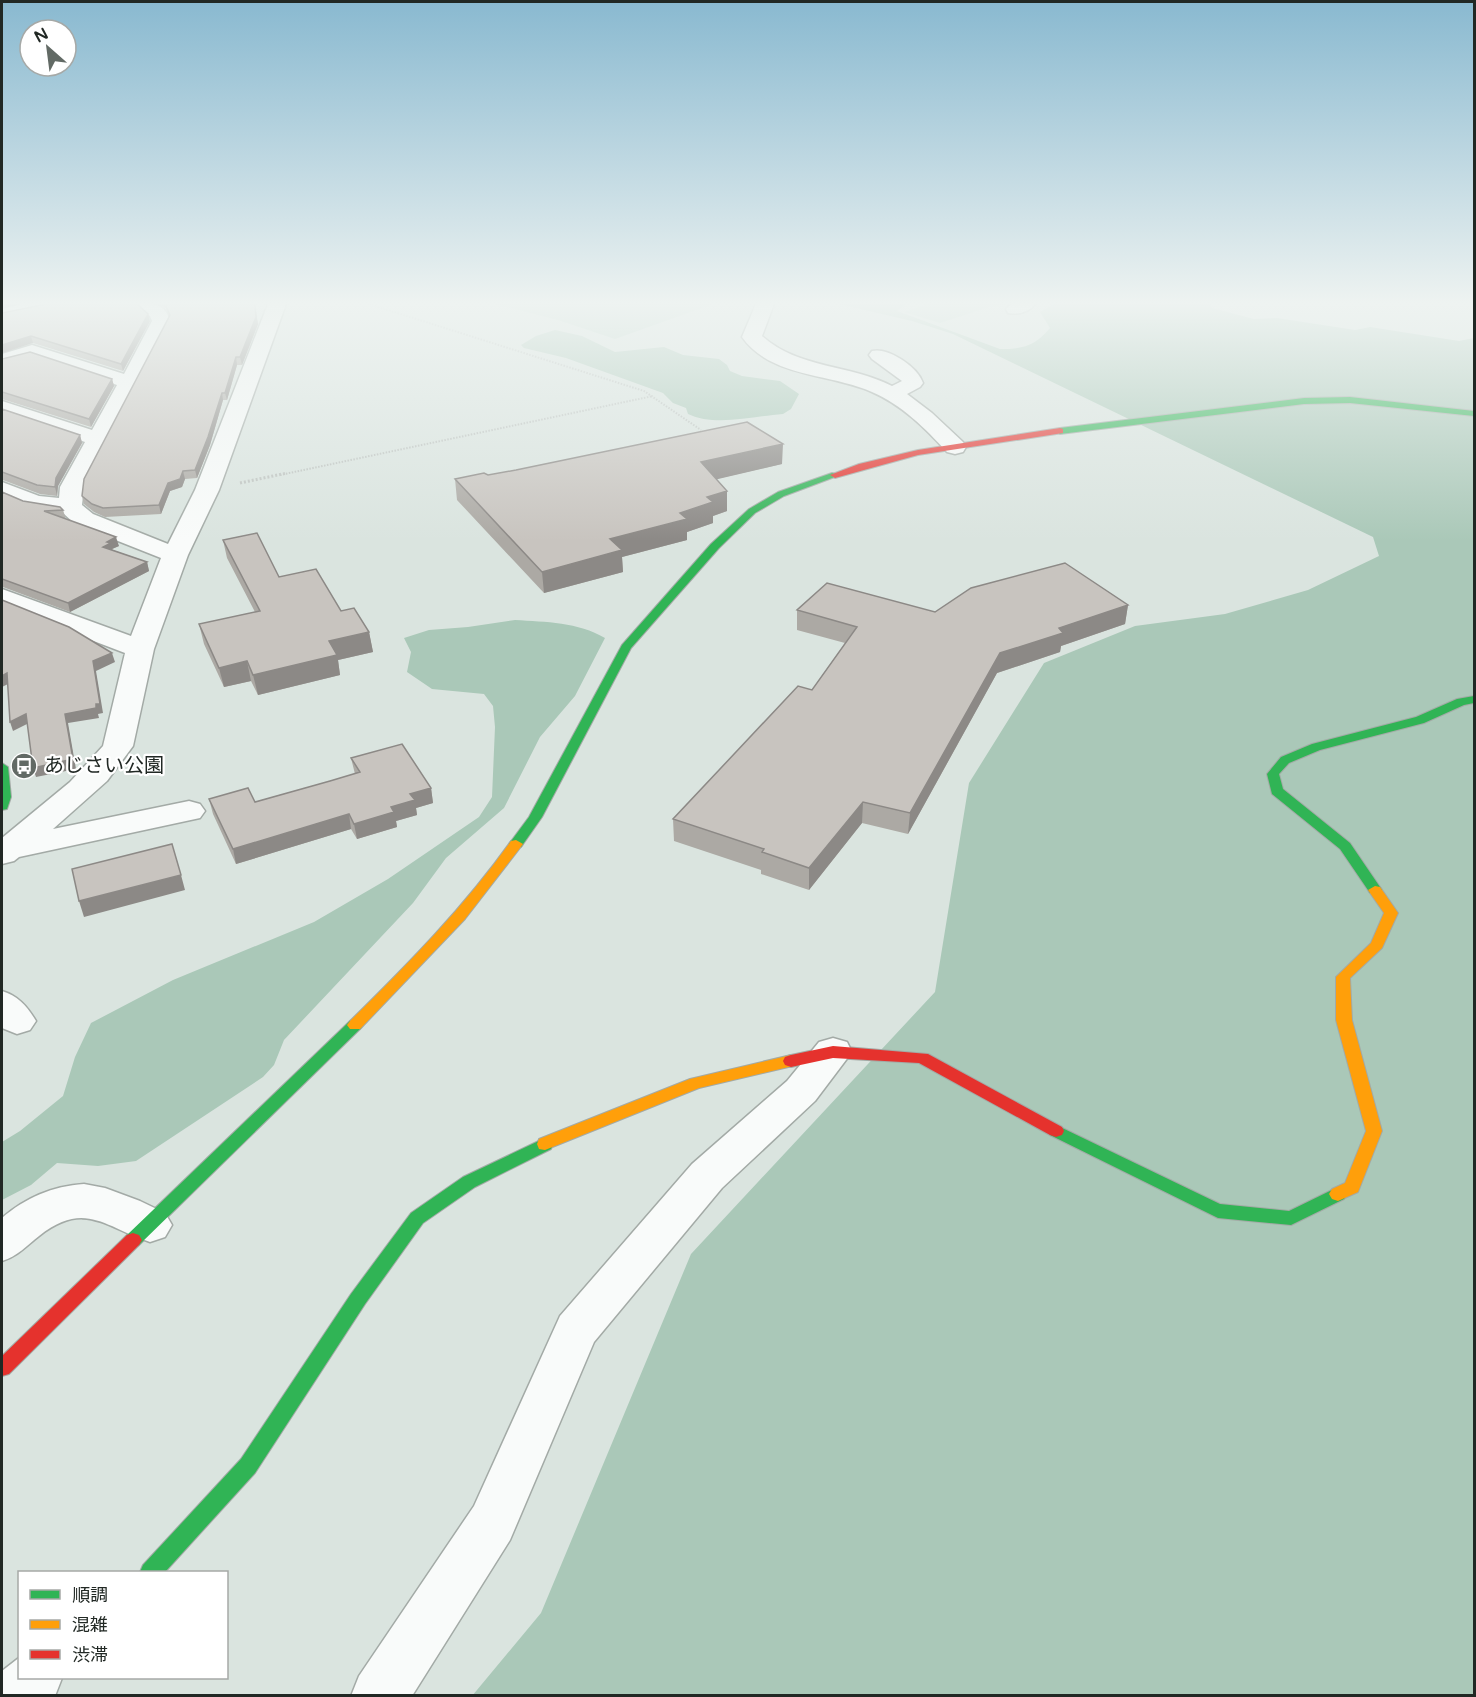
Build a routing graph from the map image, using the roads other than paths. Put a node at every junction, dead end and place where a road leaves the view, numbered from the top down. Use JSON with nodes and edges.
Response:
{"nodes":[{"id":1,"x":127,"y":383,"type":"edge"},
{"id":2,"x":246,"y":383,"type":"edge"},
{"id":3,"x":869,"y":383,"type":"edge"},
{"id":4,"x":913,"y":383,"type":"edge"},
{"id":5,"x":892,"y":394,"type":"junction"},
{"id":6,"x":2,"y":407,"type":"edge"},
{"id":7,"x":1474,"y":414,"type":"edge"},
{"id":8,"x":97,"y":439,"type":"junction"},
{"id":9,"x":956,"y":447,"type":"junction"},
{"id":10,"x":2,"y":489,"type":"edge"},
{"id":11,"x":70,"y":507,"type":"junction"},
{"id":12,"x":175,"y":555,"type":"junction"},
{"id":13,"x":2,"y":597,"type":"edge"},
{"id":14,"x":140,"y":650,"type":"junction"},
{"id":15,"x":1474,"y":700,"type":"edge"},
{"id":16,"x":2,"y":767,"type":"edge"},
{"id":17,"x":2,"y":806,"type":"edge"},
{"id":18,"x":189,"y":811,"type":"dead end"},
{"id":19,"x":5,"y":852,"type":"edge"},
{"id":20,"x":833,"y":1052,"type":"junction"},
{"id":21,"x":150,"y":1225,"type":"junction"},
{"id":22,"x":2,"y":1243,"type":"edge"},
{"id":23,"x":2,"y":1368,"type":"edge"},
{"id":24,"x":152,"y":1571,"type":"edge"},
{"id":25,"x":33,"y":1679,"type":"edge"},
{"id":26,"x":15,"y":1695,"type":"edge"},
{"id":27,"x":379,"y":1695,"type":"edge"}],
"edges":[{"from":1,"to":8,"type":"street"},
{"from":2,"to":12,"type":"street"},
{"from":3,"to":5,"type":"street"},
{"from":4,"to":5,"type":"street"},
{"from":5,"to":9,"type":"street"},
{"from":6,"to":8,"type":"street"},
{"from":7,"to":9,"type":"street"},
{"from":8,"to":11,"type":"street"},
{"from":9,"to":21,"type":"street"},
{"from":10,"to":11,"type":"street"},
{"from":11,"to":12,"type":"street"},
{"from":12,"to":14,"type":"street"},
{"from":13,"to":14,"type":"street"},
{"from":14,"to":19,"type":"street"},
{"from":15,"to":20,"type":"street"},
{"from":16,"to":17,"type":"street"},
{"from":18,"to":19,"type":"street"},
{"from":20,"to":24,"type":"street"},
{"from":20,"to":27,"type":"street"},
{"from":21,"to":22,"type":"street"},
{"from":21,"to":23,"type":"street"},
{"from":25,"to":26,"type":"street"}]}
